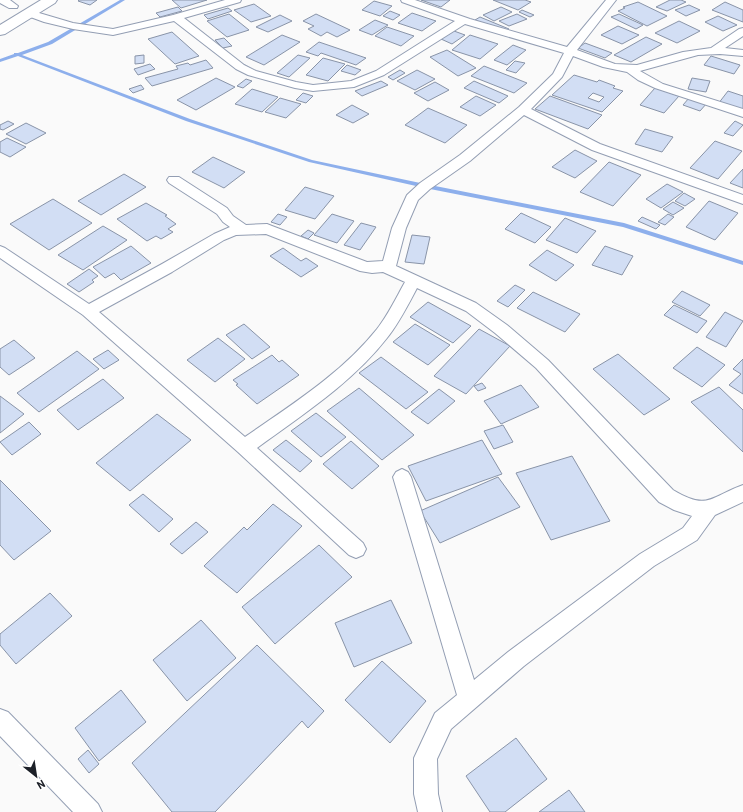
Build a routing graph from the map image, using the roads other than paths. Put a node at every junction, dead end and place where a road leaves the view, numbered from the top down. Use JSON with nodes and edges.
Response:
{"nodes":[{"id":1,"x":50,"y":0,"type":"edge"},
{"id":2,"x":236,"y":0,"type":"edge"},
{"id":3,"x":406,"y":0,"type":"edge"},
{"id":4,"x":611,"y":0,"type":"edge"},
{"id":5,"x":13,"y":2,"type":"edge"},
{"id":6,"x":29,"y":13,"type":"junction"},
{"id":7,"x":0,"y":14,"type":"edge"},
{"id":8,"x":176,"y":18,"type":"junction"},
{"id":9,"x":462,"y":21,"type":"junction"},
{"id":10,"x":0,"y":31,"type":"edge"},
{"id":11,"x":743,"y":31,"type":"edge"},
{"id":12,"x":715,"y":50,"type":"junction"},
{"id":13,"x":570,"y":51,"type":"junction"},
{"id":14,"x":743,"y":53,"type":"edge"},
{"id":15,"x":630,"y":69,"type":"junction"},
{"id":16,"x":523,"y":110,"type":"junction"},
{"id":17,"x":743,"y":113,"type":"edge"},
{"id":18,"x":174,"y":180,"type":"dead end"},
{"id":19,"x":743,"y":200,"type":"edge"},
{"id":20,"x":243,"y":230,"type":"junction"},
{"id":21,"x":0,"y":251,"type":"edge"},
{"id":22,"x":385,"y":267,"type":"junction"},
{"id":23,"x":414,"y":280,"type":"junction"},
{"id":24,"x":88,"y":311,"type":"junction"},
{"id":25,"x":244,"y":447,"type":"junction"},
{"id":26,"x":402,"y":476,"type":"dead end"},
{"id":27,"x":743,"y":493,"type":"edge"},
{"id":28,"x":709,"y":509,"type":"junction"},
{"id":29,"x":356,"y":549,"type":"dead end"},
{"id":30,"x":469,"y":700,"type":"junction"},
{"id":31,"x":0,"y":720,"type":"edge"},
{"id":32,"x":90,"y":812,"type":"edge"},
{"id":33,"x":430,"y":812,"type":"edge"}],
"edges":[{"from":1,"to":6,"type":"main road"},
{"from":2,"to":8,"type":"street"},
{"from":3,"to":9,"type":"street"},
{"from":4,"to":13,"type":"street"},
{"from":5,"to":7,"type":"main road"},
{"from":6,"to":8,"type":"street"},
{"from":6,"to":10,"type":"main road"},
{"from":8,"to":9,"type":"street"},
{"from":9,"to":13,"type":"street"},
{"from":11,"to":12,"type":"street"},
{"from":12,"to":14,"type":"street"},
{"from":12,"to":15,"type":"street"},
{"from":13,"to":15,"type":"street"},
{"from":13,"to":16,"type":"street"},
{"from":15,"to":17,"type":"street"},
{"from":16,"to":19,"type":"street"},
{"from":16,"to":22,"type":"street"},
{"from":18,"to":20,"type":"street"},
{"from":20,"to":22,"type":"street"},
{"from":20,"to":24,"type":"street"},
{"from":21,"to":24,"type":"street"},
{"from":22,"to":23,"type":"street"},
{"from":23,"to":25,"type":"street"},
{"from":23,"to":28,"type":"street"},
{"from":24,"to":25,"type":"street"},
{"from":25,"to":29,"type":"street"},
{"from":26,"to":30,"type":"street"},
{"from":27,"to":28,"type":"street"},
{"from":28,"to":30,"type":"street"},
{"from":30,"to":33,"type":"street"},
{"from":31,"to":32,"type":"street"}]}
